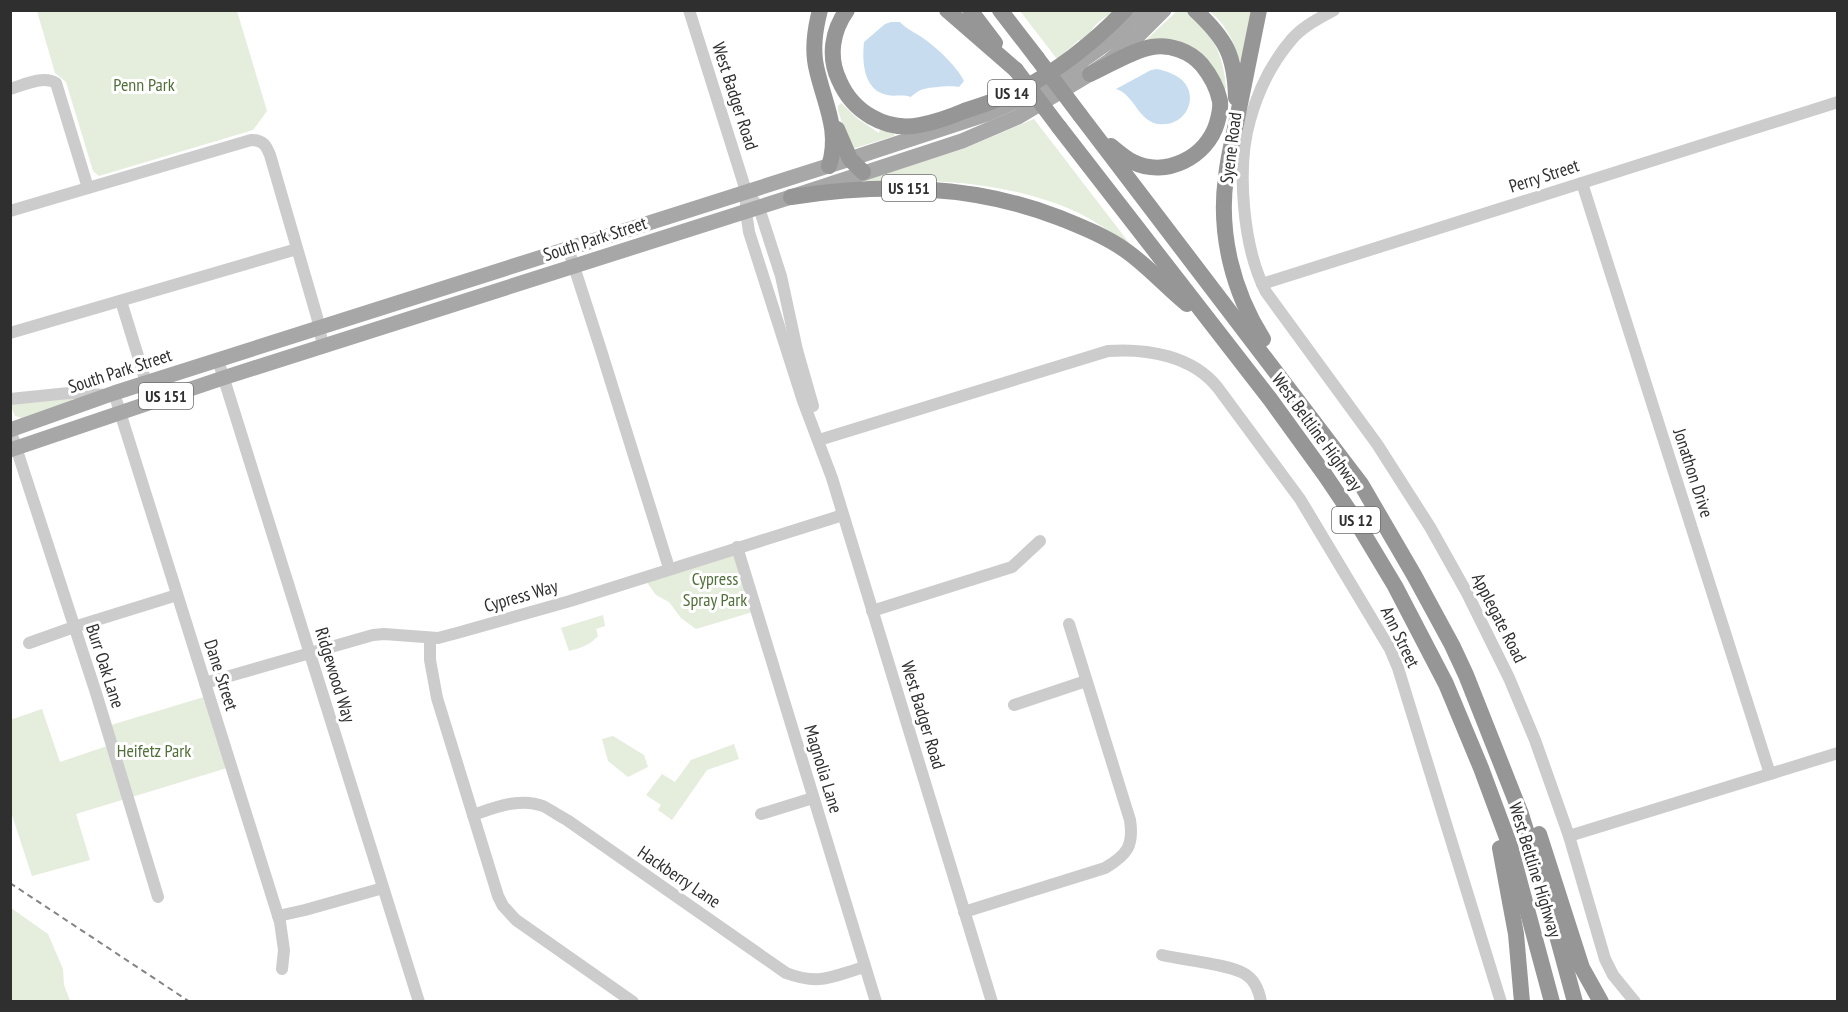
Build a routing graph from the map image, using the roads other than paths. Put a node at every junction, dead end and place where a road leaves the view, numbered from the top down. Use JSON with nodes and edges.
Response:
{"nodes":[{"id":1,"x":689,"y":10,"type":"edge"},
{"id":2,"x":820,"y":10,"type":"edge"},
{"id":3,"x":847,"y":10,"type":"edge"},
{"id":4,"x":947,"y":10,"type":"edge"},
{"id":5,"x":970,"y":10,"type":"edge"},
{"id":6,"x":1000,"y":10,"type":"edge"},
{"id":7,"x":1125,"y":10,"type":"edge"},
{"id":8,"x":1145,"y":10,"type":"edge"},
{"id":9,"x":1164,"y":10,"type":"edge"},
{"id":10,"x":1196,"y":10,"type":"edge"},
{"id":11,"x":1259,"y":10,"type":"edge"},
{"id":12,"x":1334,"y":10,"type":"edge"},
{"id":13,"x":1016,"y":70,"type":"junction"},
{"id":14,"x":1090,"y":74,"type":"junction"},
{"id":15,"x":10,"y":89,"type":"edge"},
{"id":16,"x":1838,"y":102,"type":"edge"},
{"id":17,"x":829,"y":112,"type":"junction"},
{"id":18,"x":1236,"y":125,"type":"junction"},
{"id":19,"x":1095,"y":134,"type":"junction"},
{"id":20,"x":850,"y":159,"type":"junction"},
{"id":21,"x":829,"y":166,"type":"junction"},
{"id":22,"x":864,"y":180,"type":"junction"},
{"id":23,"x":1582,"y":183,"type":"junction"},
{"id":24,"x":88,"y":188,"type":"junction"},
{"id":25,"x":746,"y":191,"type":"junction"},
{"id":26,"x":791,"y":198,"type":"joint"},
{"id":27,"x":752,"y":210,"type":"junction"},
{"id":28,"x":10,"y":211,"type":"edge"},
{"id":29,"x":568,"y":248,"type":"junction"},
{"id":30,"x":297,"y":249,"type":"junction"},
{"id":31,"x":573,"y":267,"type":"junction"},
{"id":32,"x":1262,"y":284,"type":"junction"},
{"id":33,"x":121,"y":301,"type":"junction"},
{"id":34,"x":1214,"y":327,"type":"junction"},
{"id":35,"x":319,"y":328,"type":"junction"},
{"id":36,"x":10,"y":333,"type":"edge"},
{"id":37,"x":324,"y":346,"type":"junction"},
{"id":38,"x":218,"y":360,"type":"junction"},
{"id":39,"x":223,"y":378,"type":"junction"},
{"id":40,"x":146,"y":382,"type":"junction"},
{"id":41,"x":111,"y":394,"type":"junction"},
{"id":42,"x":10,"y":399,"type":"edge"},
{"id":43,"x":120,"y":411,"type":"junction"},
{"id":44,"x":11,"y":429,"type":"edge"},
{"id":45,"x":819,"y":440,"type":"junction"},
{"id":46,"x":14,"y":448,"type":"edge"},
{"id":47,"x":1360,"y":484,"type":"junction"},
{"id":48,"x":843,"y":515,"type":"junction"},
{"id":49,"x":1040,"y":541,"type":"dead end"},
{"id":50,"x":737,"y":548,"type":"junction"},
{"id":51,"x":669,"y":568,"type":"junction"},
{"id":52,"x":177,"y":596,"type":"junction"},
{"id":53,"x":872,"y":611,"type":"junction"},
{"id":54,"x":1069,"y":624,"type":"dead end"},
{"id":55,"x":74,"y":627,"type":"junction"},
{"id":56,"x":430,"y":638,"type":"junction"},
{"id":57,"x":29,"y":644,"type":"dead end"},
{"id":58,"x":309,"y":652,"type":"junction"},
{"id":59,"x":1466,"y":675,"type":"junction"},
{"id":60,"x":1086,"y":681,"type":"junction"},
{"id":61,"x":205,"y":683,"type":"junction"},
{"id":62,"x":1014,"y":705,"type":"dead end"},
{"id":63,"x":1467,"y":732,"type":"junction"},
{"id":64,"x":1838,"y":753,"type":"edge"},
{"id":65,"x":1770,"y":774,"type":"junction"},
{"id":66,"x":813,"y":798,"type":"junction"},
{"id":67,"x":761,"y":814,"type":"dead end"},
{"id":68,"x":473,"y":815,"type":"junction"},
{"id":69,"x":1569,"y":836,"type":"junction"},
{"id":70,"x":383,"y":888,"type":"junction"},
{"id":71,"x":158,"y":897,"type":"dead end"},
{"id":72,"x":964,"y":912,"type":"junction"},
{"id":73,"x":278,"y":916,"type":"junction"},
{"id":74,"x":1162,"y":956,"type":"dead end"},
{"id":75,"x":865,"y":967,"type":"junction"},
{"id":76,"x":282,"y":969,"type":"dead end"},
{"id":77,"x":418,"y":1002,"type":"edge"},
{"id":78,"x":633,"y":1002,"type":"edge"},
{"id":79,"x":876,"y":1002,"type":"edge"},
{"id":80,"x":992,"y":1002,"type":"edge"},
{"id":81,"x":1261,"y":1002,"type":"edge"},
{"id":82,"x":1501,"y":1002,"type":"edge"},
{"id":83,"x":1522,"y":1002,"type":"edge"},
{"id":84,"x":1552,"y":1002,"type":"edge"},
{"id":85,"x":1575,"y":1002,"type":"edge"},
{"id":86,"x":1601,"y":1002,"type":"edge"},
{"id":87,"x":1635,"y":1002,"type":"edge"}],
"edges":[{"from":1,"to":25,"type":"street","name":"West Badger Road"},
{"from":2,"to":17,"type":"highway"},
{"from":3,"to":7,"type":"highway","number":"US 14"},
{"from":4,"to":13,"type":"highway","number":"US 14"},
{"from":5,"to":13,"type":"highway","name":"West Beltline Highway","number":"US 12"},
{"from":6,"to":19,"type":"highway","name":"West Beltline Highway","number":"US 12","bridge":true},
{"from":8,"to":20,"type":"main road","name":"South Park Street","number":"US 151"},
{"from":9,"to":14,"type":"main road","number":"US 14"},
{"from":10,"to":18,"type":"highway"},
{"from":11,"to":18,"type":"highway"},
{"from":12,"to":32,"type":"street","name":"Syene Road"},
{"from":13,"to":34,"type":"highway","name":"West Beltline Highway","number":"US 12","bridge":true},
{"from":14,"to":19,"type":"highway"},
{"from":14,"to":22,"type":"main road","number":"US 14"},
{"from":15,"to":24,"type":"street"},
{"from":16,"to":23,"type":"street","name":"Perry Street"},
{"from":17,"to":20,"type":"highway"},
{"from":17,"to":21,"type":"highway"},
{"from":18,"to":47,"type":"highway"},
{"from":19,"to":47,"type":"highway","name":"West Beltline Highway","number":"US 12"},
{"from":20,"to":21,"type":"main road","name":"South Park Street","number":"US 151"},
{"from":20,"to":22,"type":"highway"},
{"from":21,"to":25,"type":"main road","name":"South Park Street","number":"US 151"},
{"from":22,"to":26,"type":"highway","number":"US 151"},
{"from":22,"to":34,"type":"highway","number":"US 151"},
{"from":23,"to":32,"type":"street","name":"Perry Street"},
{"from":23,"to":65,"type":"street","name":"Jonathon Drive"},
{"from":24,"to":28,"type":"street"},
{"from":24,"to":30,"type":"street"},
{"from":25,"to":27,"type":"street","name":"West Badger Road"},
{"from":25,"to":29,"type":"main road","name":"South Park Street","number":"US 151"},
{"from":26,"to":27,"type":"main road","name":"South Park Street","number":"US 151"},
{"from":27,"to":31,"type":"main road","name":"South Park Street","number":"US 151"},
{"from":27,"to":45,"type":"street","name":"West Badger Road"},
{"from":27,"to":45,"type":"street","name":"West Badger Road"},
{"from":29,"to":31,"type":"street"},
{"from":29,"to":35,"type":"main road","name":"South Park Street","number":"US 151"},
{"from":30,"to":33,"type":"street"},
{"from":30,"to":35,"type":"street"},
{"from":31,"to":37,"type":"main road","name":"South Park Street","number":"US 151"},
{"from":31,"to":51,"type":"street"},
{"from":32,"to":69,"type":"street","name":"Applegate Road"},
{"from":33,"to":36,"type":"street"},
{"from":33,"to":40,"type":"street"},
{"from":34,"to":63,"type":"highway","name":"West Beltline Highway","number":"US 12"},
{"from":35,"to":37,"type":"street"},
{"from":35,"to":38,"type":"main road","name":"South Park Street","number":"US 151"},
{"from":37,"to":39,"type":"main road","name":"South Park Street","number":"US 151"},
{"from":38,"to":39,"type":"street","name":"Ridgewood Way"},
{"from":38,"to":40,"type":"main road","name":"South Park Street","number":"US 151"},
{"from":39,"to":43,"type":"main road","name":"South Park Street","number":"US 151"},
{"from":39,"to":58,"type":"street","name":"Ridgewood Way"},
{"from":40,"to":41,"type":"main road","name":"South Park Street","number":"US 151"},
{"from":41,"to":42,"type":"street"},
{"from":41,"to":43,"type":"street","name":"Dane Street"},
{"from":41,"to":44,"type":"main road","name":"South Park Street","number":"US 151"},
{"from":43,"to":46,"type":"main road","name":"South Park Street","number":"US 151"},
{"from":43,"to":52,"type":"street","name":"Dane Street"},
{"from":44,"to":46,"type":"street","name":"Burr Oak Lane"},
{"from":45,"to":48,"type":"street","name":"West Badger Road"},
{"from":45,"to":82,"type":"street","name":"Ann Street"},
{"from":46,"to":55,"type":"street","name":"Burr Oak Lane"},
{"from":47,"to":59,"type":"highway","name":"West Beltline Highway","number":"US 12"},
{"from":48,"to":50,"type":"street","name":"Cypress Way"},
{"from":48,"to":53,"type":"street","name":"West Badger Road"},
{"from":49,"to":53,"type":"street"},
{"from":50,"to":51,"type":"street","name":"Cypress Way"},
{"from":50,"to":66,"type":"street","name":"Magnolia Lane"},
{"from":51,"to":56,"type":"street","name":"Cypress Way"},
{"from":52,"to":55,"type":"street"},
{"from":52,"to":61,"type":"street","name":"Dane Street"},
{"from":53,"to":72,"type":"street","name":"West Badger Road"},
{"from":54,"to":60,"type":"street"},
{"from":55,"to":57,"type":"street"},
{"from":55,"to":71,"type":"street","name":"Burr Oak Lane"},
{"from":56,"to":58,"type":"street","name":"Cypress Way"},
{"from":56,"to":68,"type":"street"},
{"from":58,"to":61,"type":"street","name":"Cypress Way"},
{"from":58,"to":70,"type":"street","name":"Ridgewood Way"},
{"from":59,"to":85,"type":"highway","name":"West Beltline Highway","number":"US 12"},
{"from":59,"to":86,"type":"highway"},
{"from":60,"to":62,"type":"street"},
{"from":60,"to":72,"type":"street"},
{"from":61,"to":73,"type":"street","name":"Dane Street"},
{"from":63,"to":83,"type":"highway"},
{"from":63,"to":84,"type":"highway","name":"West Beltline Highway","number":"US 12"},
{"from":64,"to":65,"type":"street"},
{"from":65,"to":69,"type":"street"},
{"from":66,"to":67,"type":"street"},
{"from":66,"to":75,"type":"street","name":"Magnolia Lane"},
{"from":68,"to":75,"type":"street","name":"Hackberry Lane"},
{"from":68,"to":78,"type":"street"},
{"from":69,"to":87,"type":"street","name":"Applegate Road"},
{"from":70,"to":73,"type":"street"},
{"from":70,"to":77,"type":"street","name":"Ridgewood Way"},
{"from":72,"to":80,"type":"street","name":"West Badger Road"},
{"from":73,"to":76,"type":"street","name":"Dane Street"},
{"from":74,"to":81,"type":"street"},
{"from":75,"to":79,"type":"street","name":"Magnolia Lane"}]}
